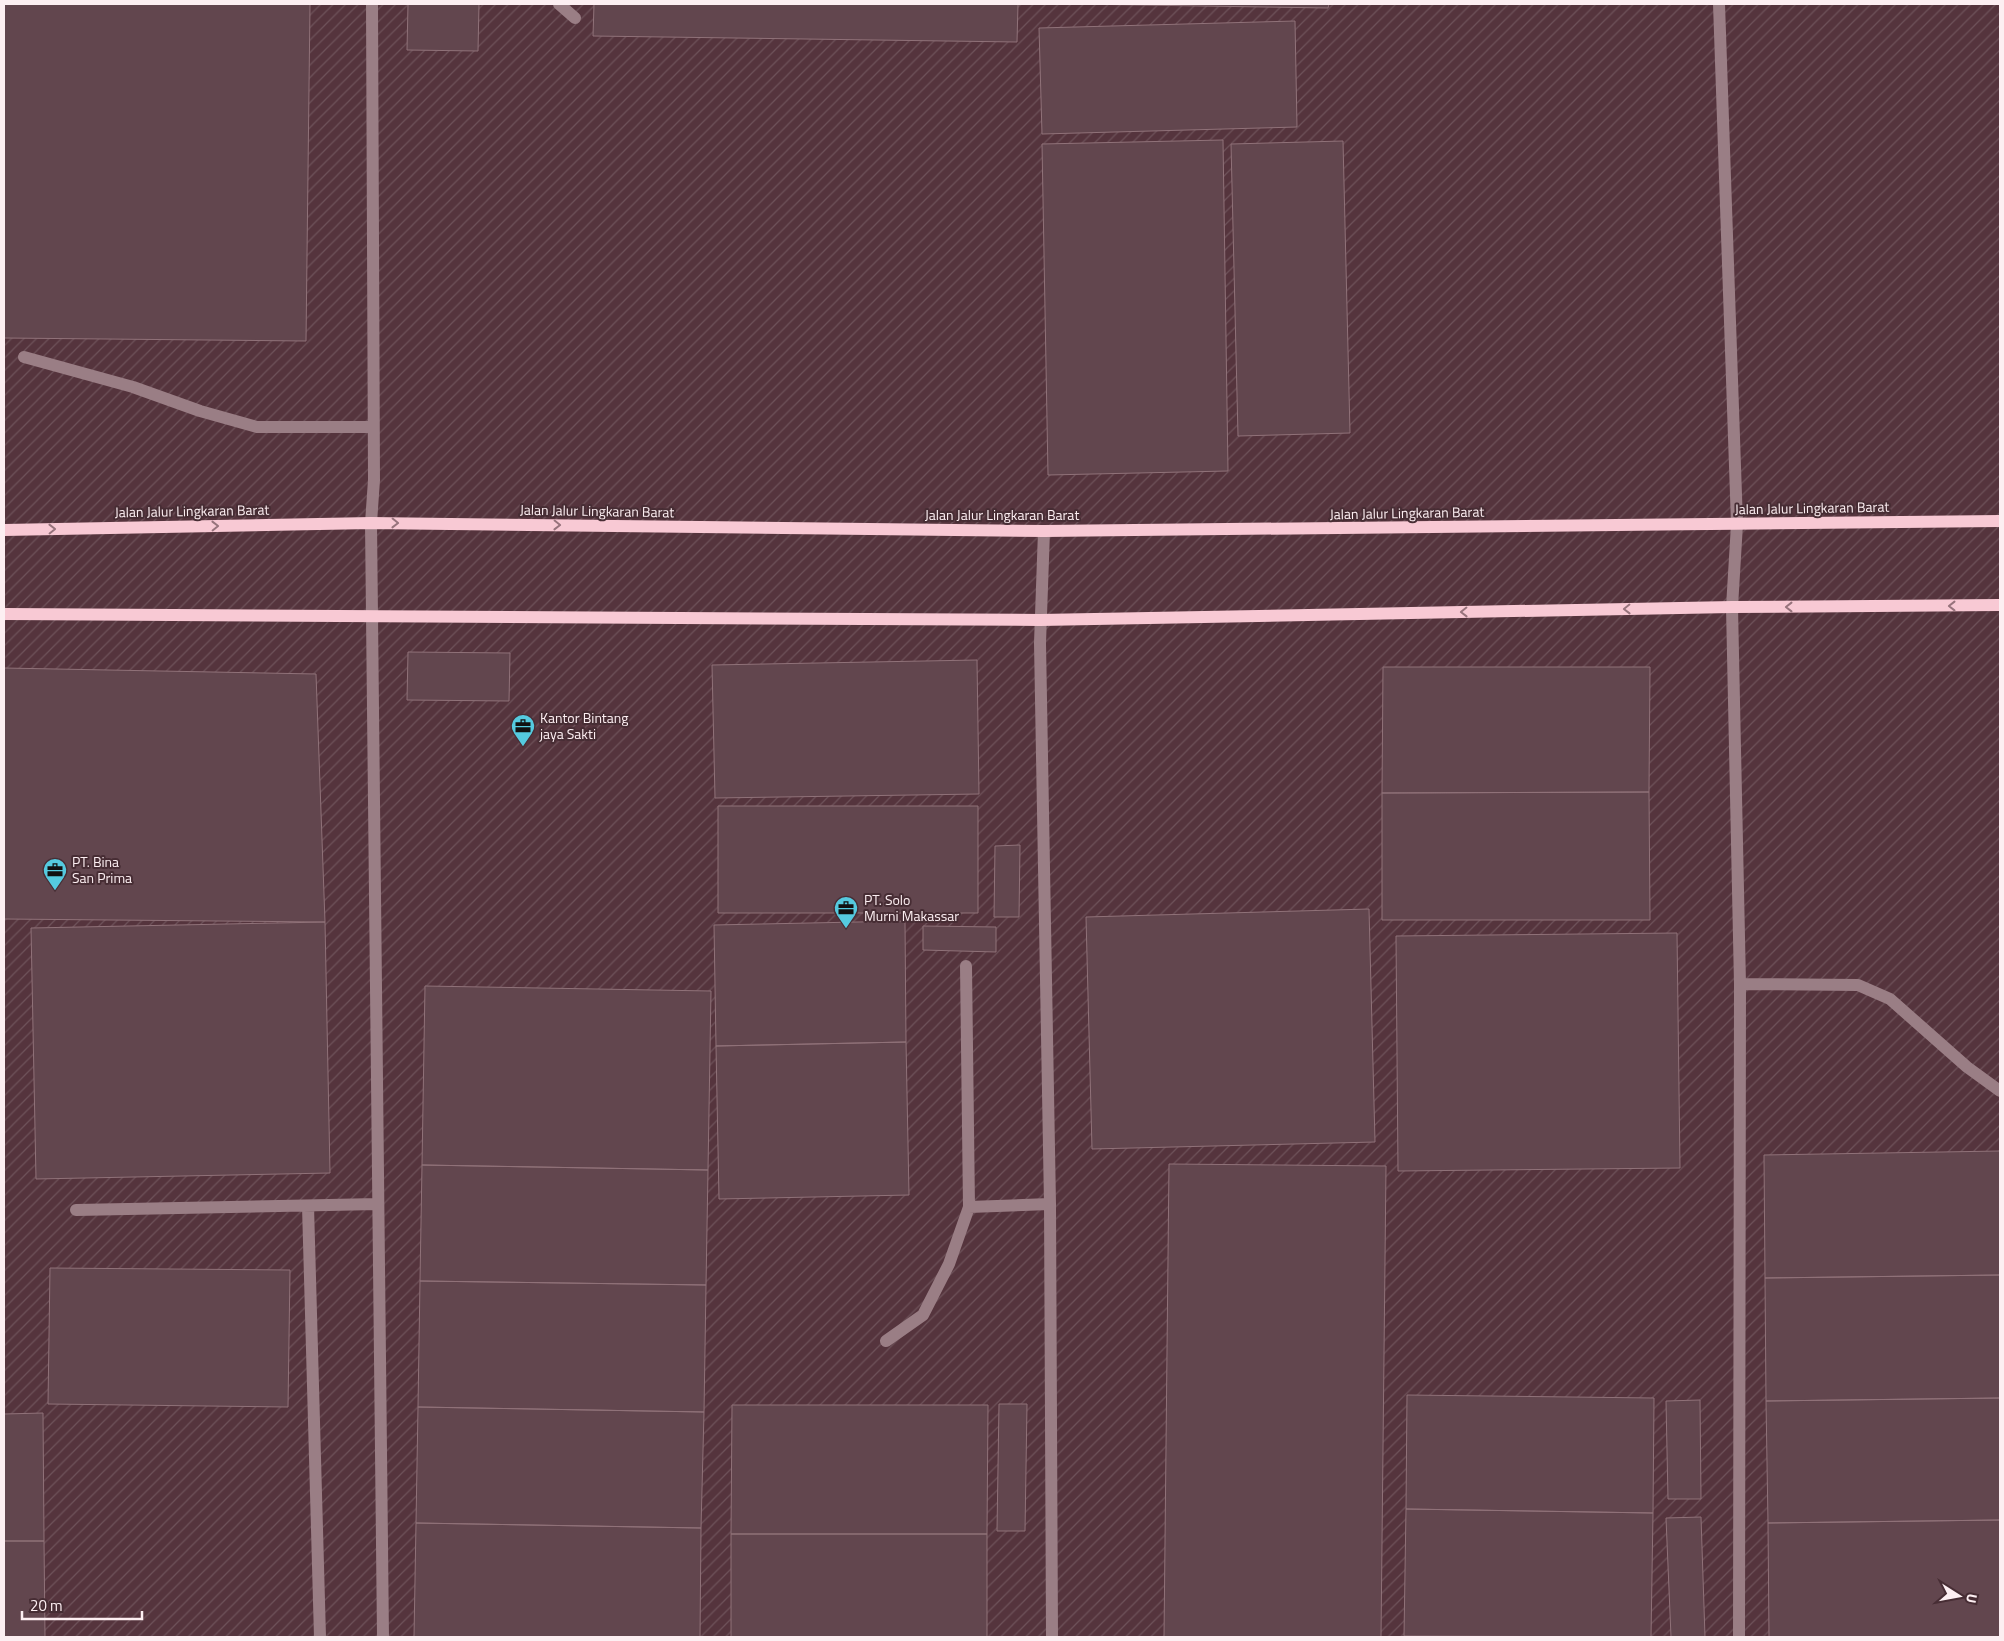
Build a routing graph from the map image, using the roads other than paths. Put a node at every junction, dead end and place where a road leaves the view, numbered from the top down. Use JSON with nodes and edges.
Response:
{"nodes":[{"id":1,"x":372,"y":4,"type":"edge"},
{"id":2,"x":559,"y":4,"type":"edge"},
{"id":3,"x":1720,"y":4,"type":"edge"},
{"id":4,"x":575,"y":18,"type":"dead end"},
{"id":5,"x":24,"y":357,"type":"dead end"},
{"id":6,"x":373,"y":427,"type":"junction"},
{"id":7,"x":2000,"y":521,"type":"edge"},
{"id":8,"x":371,"y":523,"type":"junction"},
{"id":9,"x":1737,"y":524,"type":"junction"},
{"id":10,"x":4,"y":530,"type":"edge"},
{"id":11,"x":1044,"y":531,"type":"junction"},
{"id":12,"x":2000,"y":605,"type":"edge"},
{"id":13,"x":1732,"y":607,"type":"junction"},
{"id":14,"x":4,"y":614,"type":"edge"},
{"id":15,"x":372,"y":615,"type":"junction"},
{"id":16,"x":1040,"y":620,"type":"junction"},
{"id":17,"x":966,"y":966,"type":"dead end"},
{"id":18,"x":1740,"y":984,"type":"junction"},
{"id":19,"x":2000,"y":1091,"type":"edge"},
{"id":20,"x":378,"y":1204,"type":"junction"},
{"id":21,"x":1050,"y":1204,"type":"junction"},
{"id":22,"x":308,"y":1206,"type":"junction"},
{"id":23,"x":969,"y":1207,"type":"junction"},
{"id":24,"x":76,"y":1210,"type":"dead end"},
{"id":25,"x":886,"y":1340,"type":"dead end"},
{"id":26,"x":320,"y":1637,"type":"edge"},
{"id":27,"x":383,"y":1637,"type":"edge"},
{"id":28,"x":1052,"y":1637,"type":"edge"},
{"id":29,"x":1740,"y":1637,"type":"edge"}],
"edges":[{"from":1,"to":6,"type":"street"},
{"from":2,"to":4,"type":"street"},
{"from":3,"to":9,"type":"street"},
{"from":5,"to":6,"type":"street"},
{"from":6,"to":8,"type":"street"},
{"from":7,"to":9,"type":"main road","name":"Jalan Jalur Lingkaran Barat"},
{"from":10,"to":8,"type":"main road","name":"Jalan Jalur Lingkaran Barat","one_way":true},
{"from":8,"to":11,"type":"main road","name":"Jalan Jalur Lingkaran Barat","one_way":true},
{"from":8,"to":15,"type":"street"},
{"from":9,"to":11,"type":"main road","name":"Jalan Jalur Lingkaran Barat"},
{"from":9,"to":13,"type":"street"},
{"from":11,"to":16,"type":"street"},
{"from":12,"to":13,"type":"main road","one_way":true},
{"from":13,"to":16,"type":"main road","one_way":true},
{"from":13,"to":18,"type":"street"},
{"from":14,"to":15,"type":"main road"},
{"from":15,"to":16,"type":"main road"},
{"from":15,"to":20,"type":"street"},
{"from":16,"to":21,"type":"street"},
{"from":17,"to":23,"type":"street"},
{"from":18,"to":19,"type":"street"},
{"from":18,"to":29,"type":"street"},
{"from":20,"to":22,"type":"street"},
{"from":20,"to":27,"type":"street"},
{"from":21,"to":23,"type":"street"},
{"from":21,"to":28,"type":"street"},
{"from":22,"to":24,"type":"street"},
{"from":22,"to":26,"type":"street"},
{"from":23,"to":25,"type":"street"}]}
